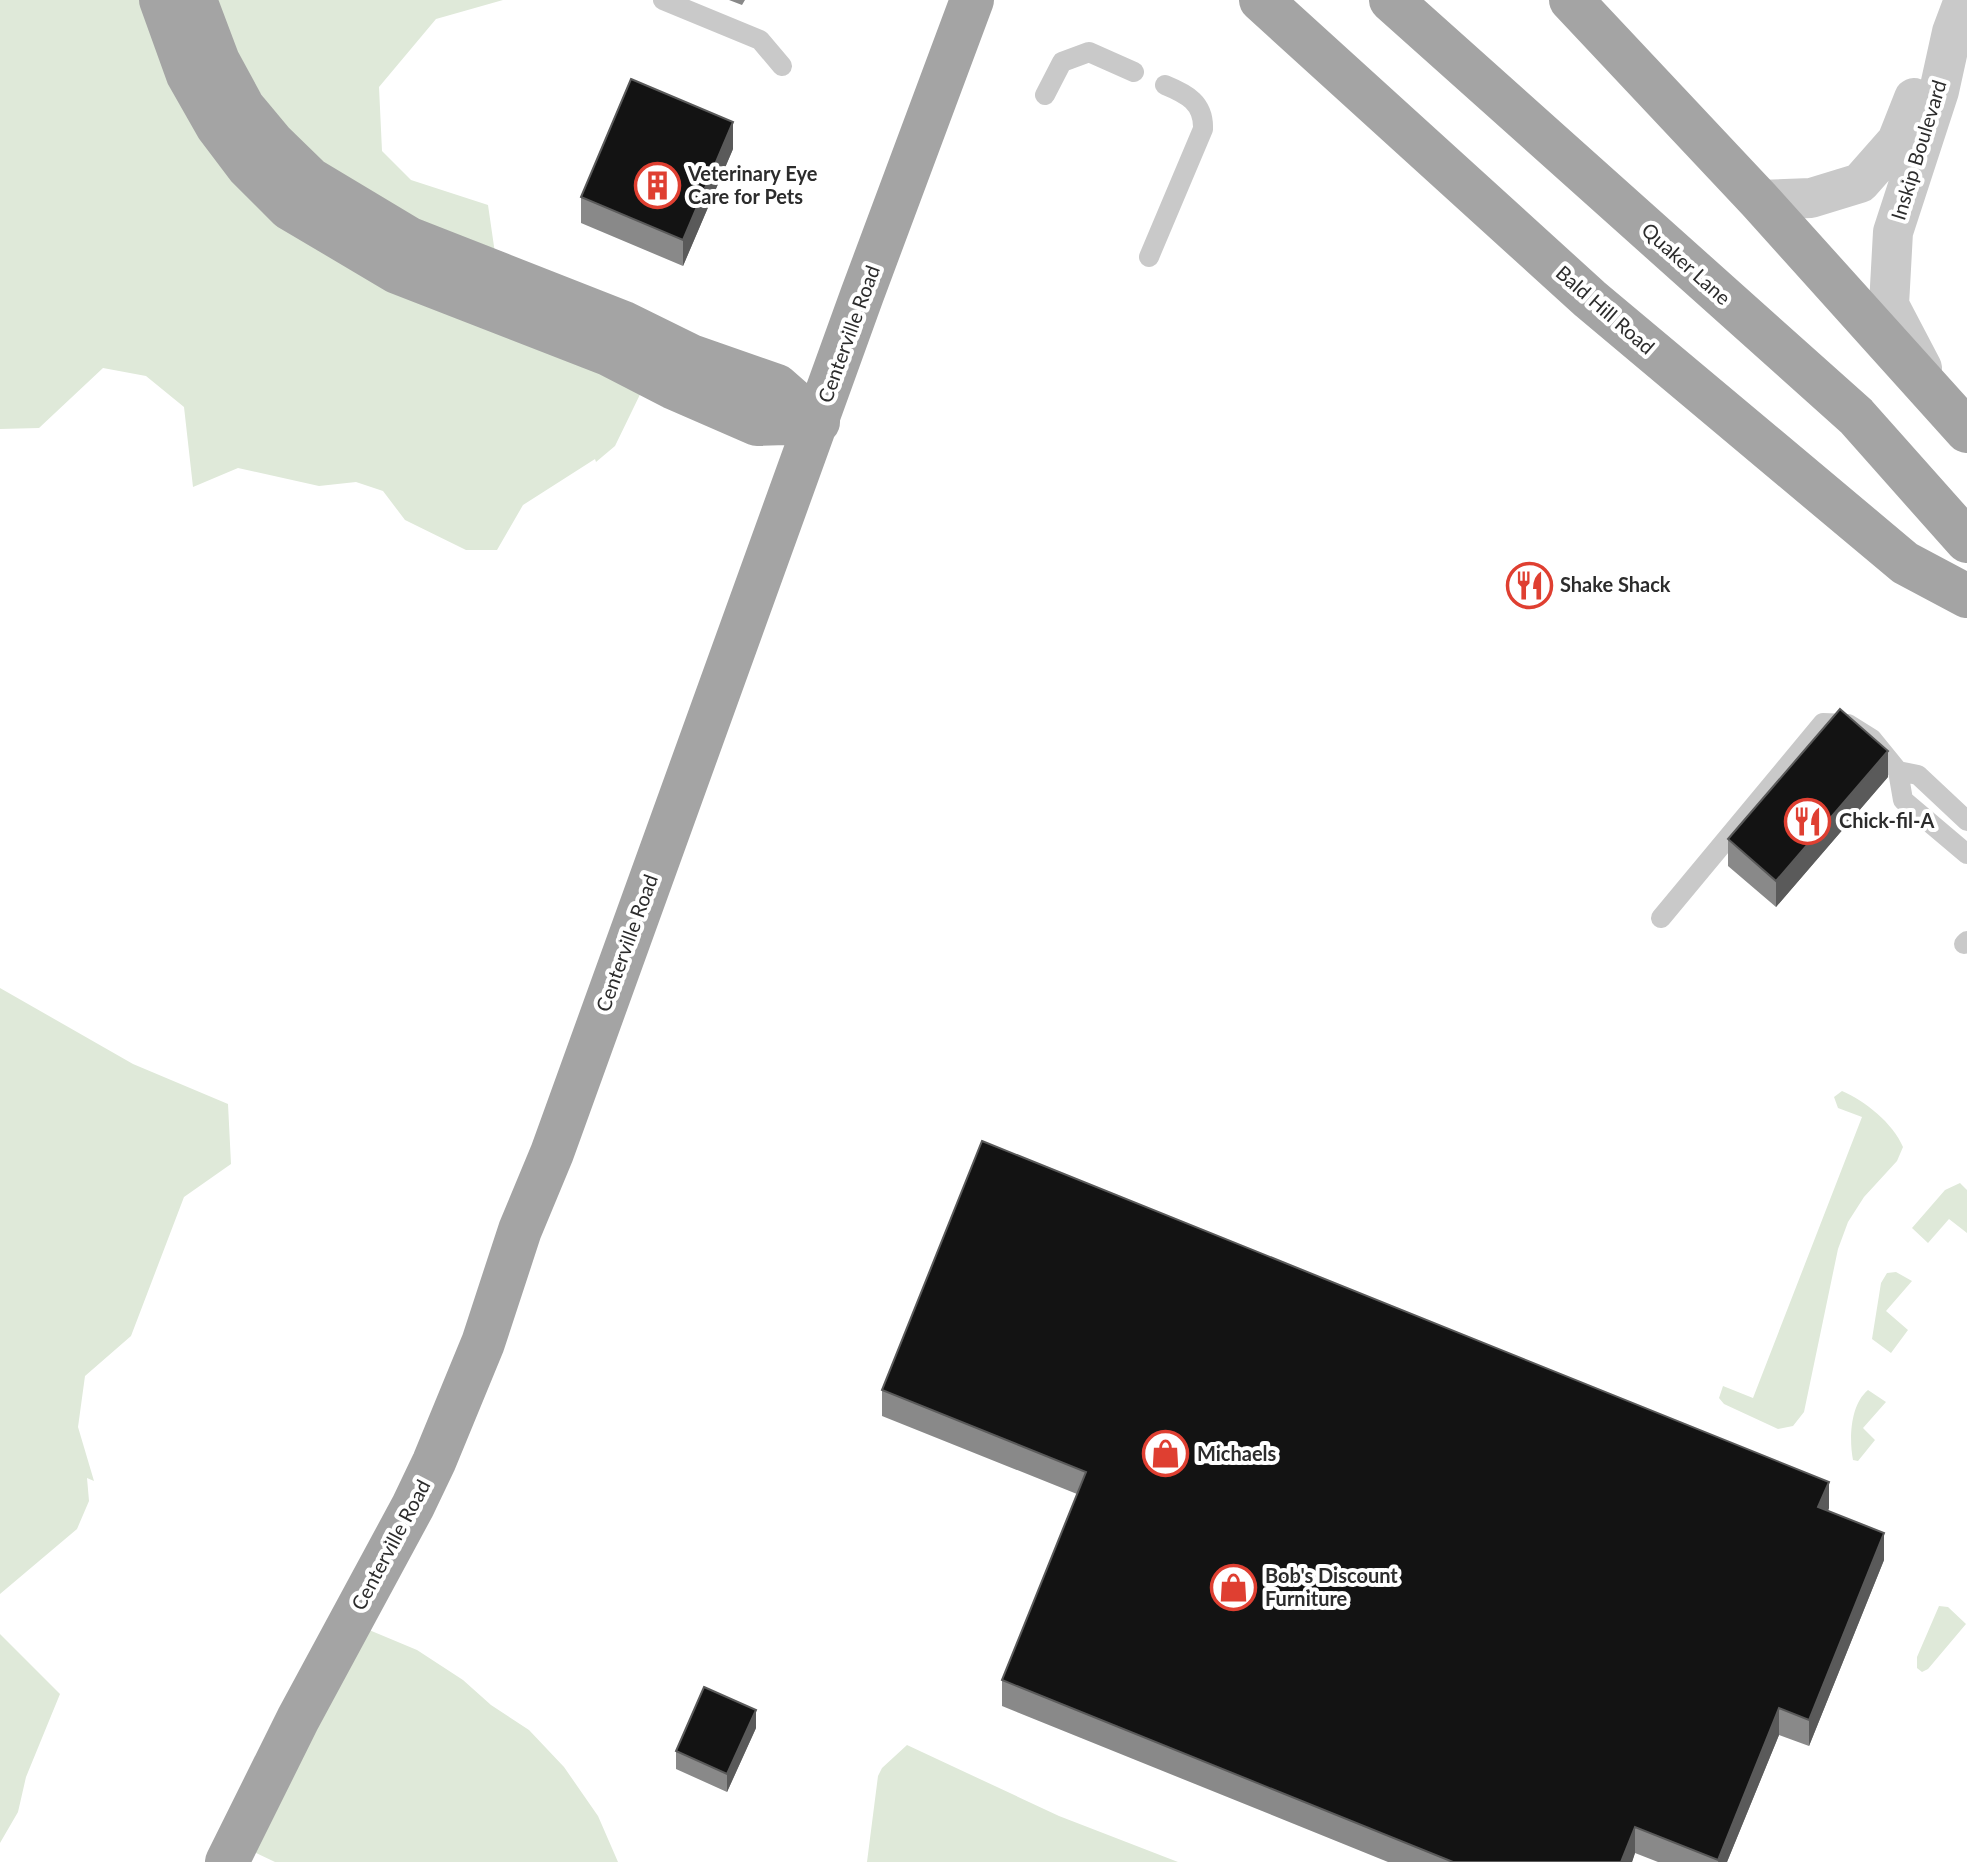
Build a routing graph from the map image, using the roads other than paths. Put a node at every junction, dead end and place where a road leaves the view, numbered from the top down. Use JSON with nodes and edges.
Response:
{"nodes":[{"id":1,"x":161,"y":0,"type":"edge"},
{"id":2,"x":195,"y":0,"type":"edge"},
{"id":3,"x":663,"y":0,"type":"edge"},
{"id":4,"x":972,"y":0,"type":"edge"},
{"id":5,"x":1261,"y":0,"type":"edge"},
{"id":6,"x":1391,"y":0,"type":"edge"},
{"id":7,"x":1571,"y":0,"type":"edge"},
{"id":8,"x":1958,"y":16,"type":"edge"},
{"id":9,"x":782,"y":66,"type":"dead end"},
{"id":10,"x":1134,"y":72,"type":"dead end"},
{"id":11,"x":1165,"y":85,"type":"dead end"},
{"id":12,"x":1045,"y":95,"type":"dead end"},
{"id":13,"x":1759,"y":200,"type":"junction"},
{"id":14,"x":1149,"y":257,"type":"dead end"},
{"id":15,"x":1953,"y":415,"type":"edge"},
{"id":16,"x":818,"y":422,"type":"junction"},
{"id":17,"x":1967,"y":541,"type":"edge"},
{"id":18,"x":1967,"y":596,"type":"edge"},
{"id":19,"x":1898,"y":771,"type":"junction"},
{"id":20,"x":1967,"y":821,"type":"edge"},
{"id":21,"x":1967,"y":854,"type":"edge"},
{"id":22,"x":1661,"y":918,"type":"dead end"},
{"id":23,"x":227,"y":1862,"type":"edge"}],
"edges":[{"from":1,"to":16,"type":"main road"},
{"from":2,"to":16,"type":"main road"},
{"from":3,"to":9,"type":"lane"},
{"from":4,"to":16,"type":"main road","name":"Centerville Road"},
{"from":5,"to":18,"type":"main road","name":"Bald Hill Road"},
{"from":6,"to":17,"type":"main road","name":"Quaker Lane"},
{"from":7,"to":13,"type":"main road"},
{"from":8,"to":13,"type":"street","name":"Inskip Boulevard"},
{"from":8,"to":15,"type":"street","name":"Inskip Boulevard"},
{"from":10,"to":12,"type":"lane"},
{"from":11,"to":14,"type":"lane"},
{"from":13,"to":15,"type":"main road"},
{"from":16,"to":23,"type":"main road","name":"Centerville Road"},
{"from":19,"to":20,"type":"lane"},
{"from":19,"to":21,"type":"lane"},
{"from":19,"to":22,"type":"lane"}]}
